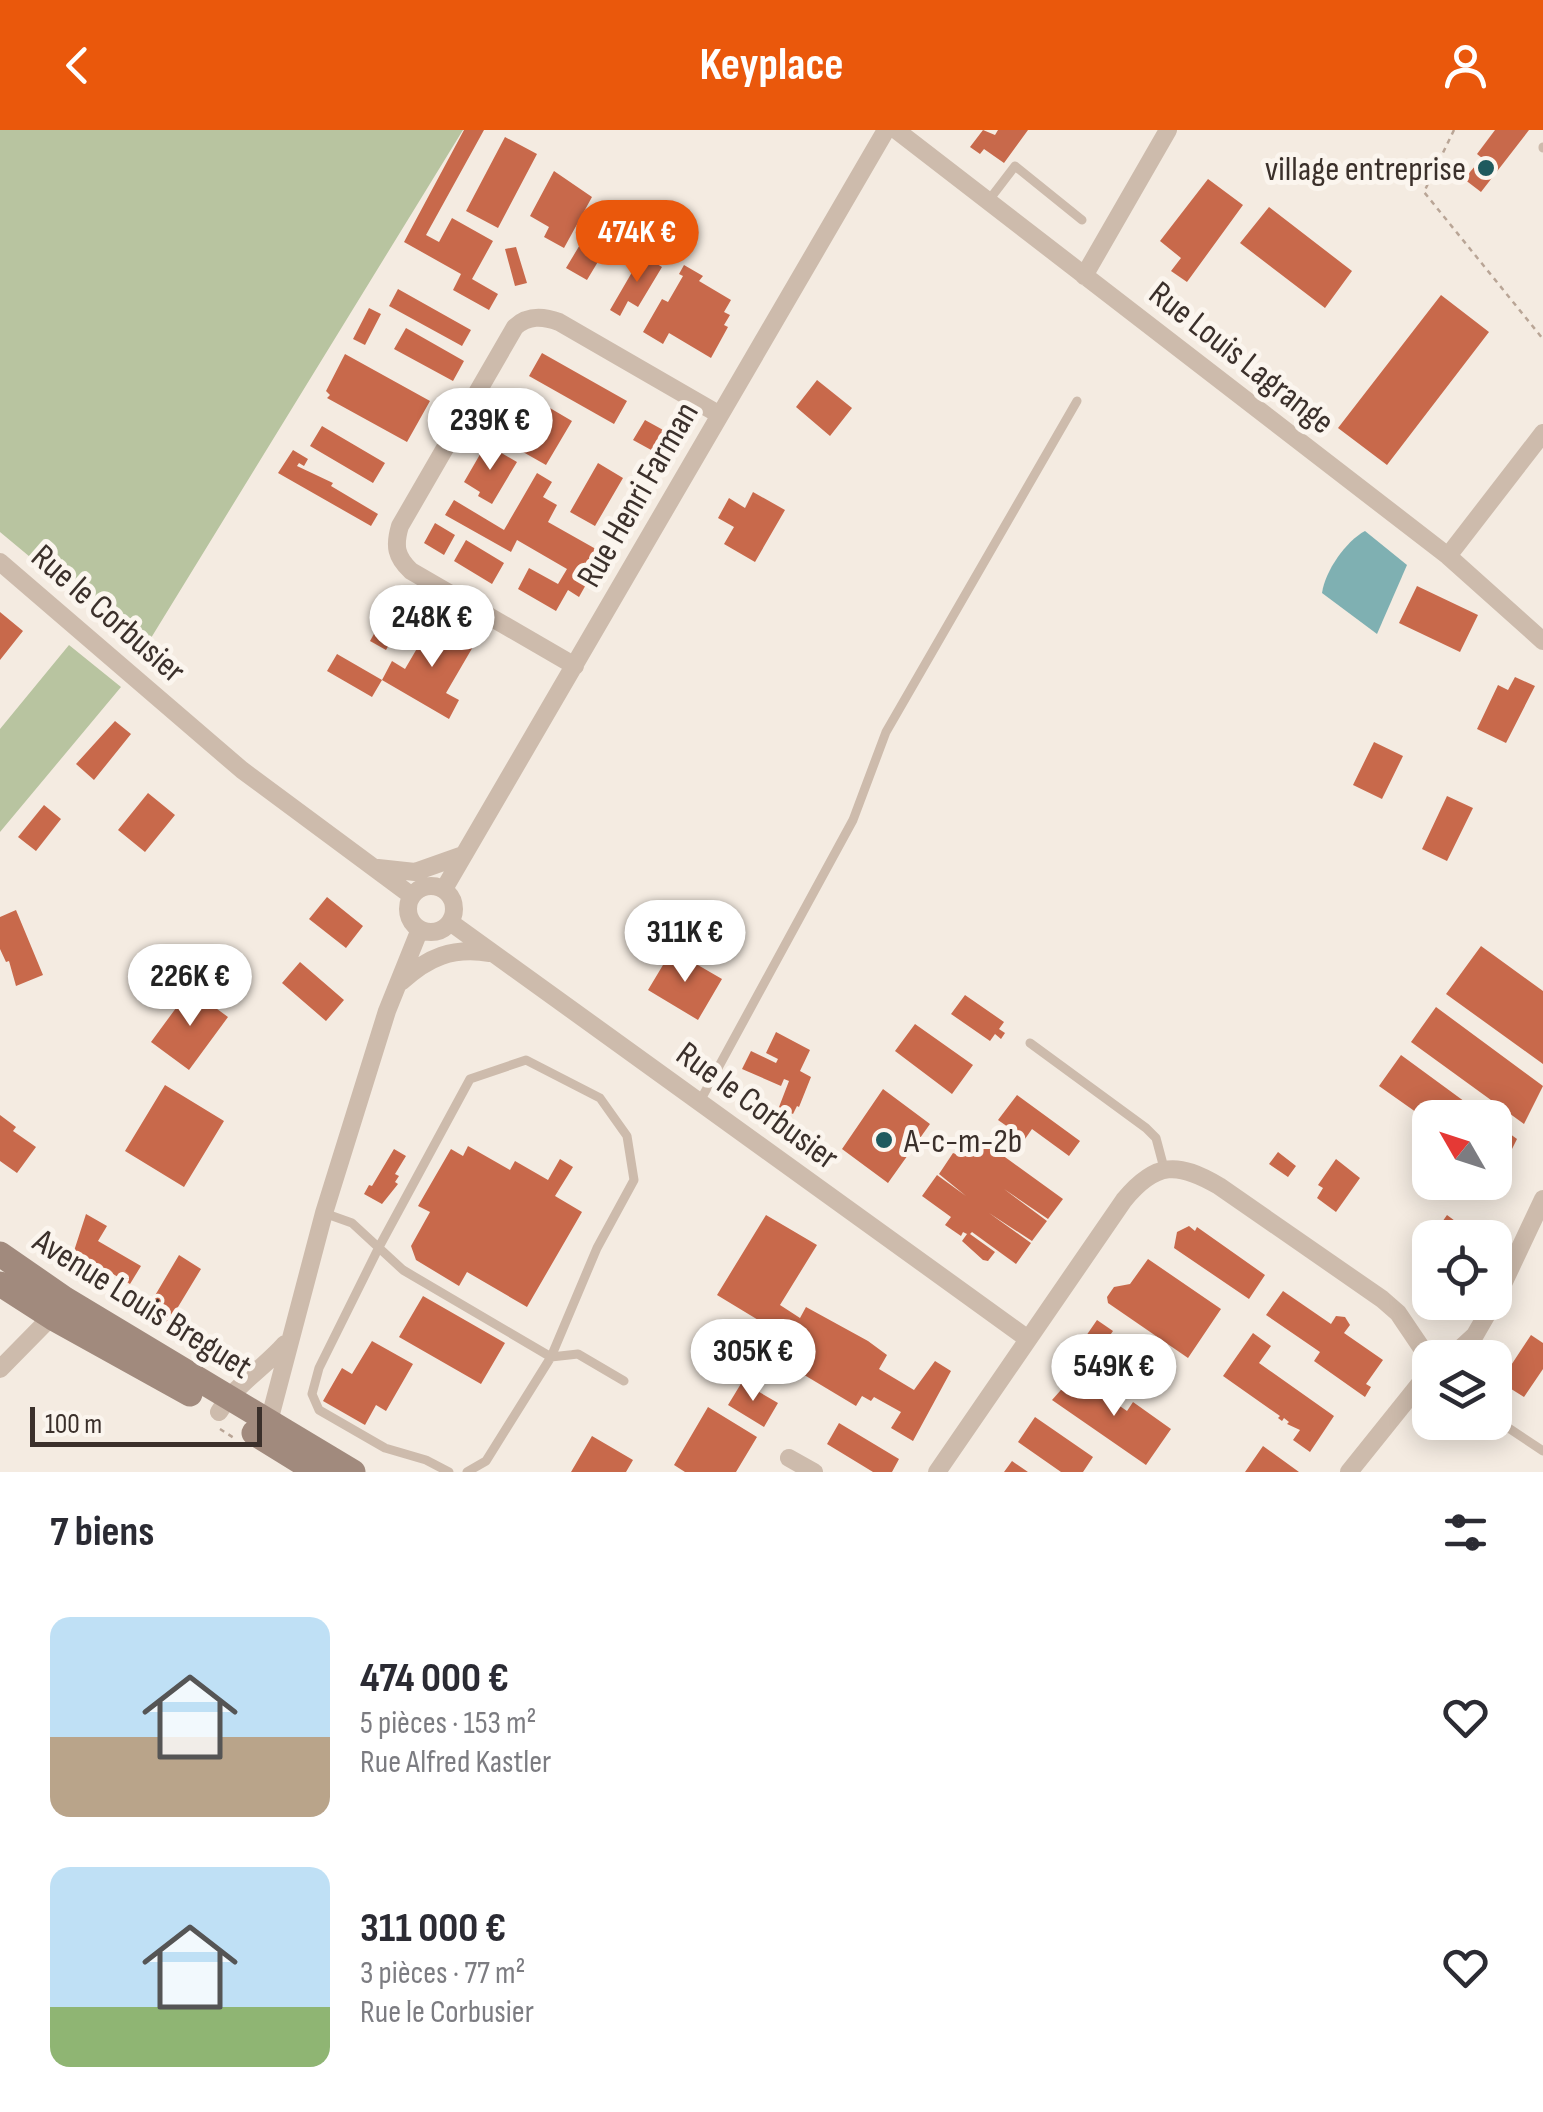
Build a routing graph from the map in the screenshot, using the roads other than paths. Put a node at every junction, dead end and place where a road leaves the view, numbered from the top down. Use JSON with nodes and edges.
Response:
{"nodes":[{"id":1,"x":886,"y":130,"type":"edge"},
{"id":2,"x":896,"y":130,"type":"edge"},
{"id":3,"x":1168,"y":130,"type":"edge"},
{"id":4,"x":987,"y":202,"type":"junction"},
{"id":5,"x":1082,"y":220,"type":"dead end"},
{"id":6,"x":1084,"y":276,"type":"junction"},
{"id":7,"x":1077,"y":401,"type":"dead end"},
{"id":8,"x":720,"y":415,"type":"junction"},
{"id":9,"x":1543,"y":434,"type":"edge"},
{"id":10,"x":1448,"y":556,"type":"junction"},
{"id":11,"x":0,"y":562,"type":"edge"},
{"id":12,"x":1543,"y":641,"type":"edge"},
{"id":13,"x":574,"y":666,"type":"junction"},
{"id":14,"x":465,"y":854,"type":"junction"},
{"id":15,"x":372,"y":866,"type":"junction"},
{"id":16,"x":444,"y":889,"type":"junction"},
{"id":17,"x":412,"y":896,"type":"junction"},
{"id":18,"x":450,"y":922,"type":"junction"},
{"id":19,"x":420,"y":929,"type":"junction"},
{"id":20,"x":495,"y":954,"type":"junction"},
{"id":21,"x":396,"y":986,"type":"junction"},
{"id":22,"x":1030,"y":1044,"type":"dead end"},
{"id":23,"x":699,"y":1103,"type":"junction"},
{"id":24,"x":1164,"y":1168,"type":"junction"},
{"id":25,"x":1543,"y":1198,"type":"edge"},
{"id":26,"x":324,"y":1212,"type":"junction"},
{"id":27,"x":379,"y":1247,"type":"junction"},
{"id":28,"x":0,"y":1254,"type":"edge"},
{"id":29,"x":1512,"y":1265,"type":"edge"},
{"id":30,"x":0,"y":1284,"type":"edge"},
{"id":31,"x":59,"y":1308,"type":"junction"},
{"id":32,"x":288,"y":1339,"type":"junction"},
{"id":33,"x":1028,"y":1340,"type":"junction"},
{"id":34,"x":1416,"y":1340,"type":"edge"},
{"id":35,"x":551,"y":1357,"type":"junction"},
{"id":36,"x":0,"y":1370,"type":"edge"},
{"id":37,"x":624,"y":1382,"type":"dead end"},
{"id":38,"x":1412,"y":1400,"type":"edge"},
{"id":39,"x":223,"y":1405,"type":"junction"},
{"id":40,"x":1512,"y":1430,"type":"edge"},
{"id":41,"x":266,"y":1431,"type":"junction"},
{"id":42,"x":1543,"y":1450,"type":"edge"},
{"id":43,"x":789,"y":1458,"type":"dead end"},
{"id":44,"x":317,"y":1472,"type":"edge"},
{"id":45,"x":353,"y":1472,"type":"edge"},
{"id":46,"x":449,"y":1472,"type":"edge"},
{"id":47,"x":467,"y":1472,"type":"edge"},
{"id":48,"x":814,"y":1472,"type":"edge"},
{"id":49,"x":937,"y":1472,"type":"edge"},
{"id":50,"x":1349,"y":1472,"type":"edge"}],
"edges":[{"from":1,"to":8,"type":"street","name":"Rue Henri Farman"},
{"from":2,"to":4,"type":"street","name":"Rue Louis Lagrange"},
{"from":3,"to":6,"type":"street"},
{"from":4,"to":5,"type":"lane"},
{"from":4,"to":6,"type":"street","name":"Rue Louis Lagrange"},
{"from":6,"to":10,"type":"street","name":"Rue Louis Lagrange"},
{"from":7,"to":23,"type":"lane"},
{"from":8,"to":13,"type":"street","name":"Rue Henri Farman"},
{"from":8,"to":13,"type":"street"},
{"from":9,"to":10,"type":"street"},
{"from":10,"to":12,"type":"street","name":"Rue Louis Lagrange"},
{"from":11,"to":15,"type":"street","name":"Rue le Corbusier"},
{"from":13,"to":14,"type":"street","name":"Rue Henri Farman"},
{"from":14,"to":15,"type":"street"},
{"from":14,"to":16,"type":"street","name":"Rue Henri Farman"},
{"from":15,"to":17,"type":"street","name":"Rue le Corbusier"},
{"from":16,"to":17,"type":"street"},
{"from":16,"to":18,"type":"street"},
{"from":17,"to":19,"type":"street"},
{"from":18,"to":19,"type":"street"},
{"from":18,"to":20,"type":"street","name":"Rue le Corbusier"},
{"from":19,"to":21,"type":"street"},
{"from":20,"to":21,"type":"street"},
{"from":20,"to":23,"type":"street","name":"Rue le Corbusier"},
{"from":21,"to":26,"type":"street"},
{"from":22,"to":24,"type":"lane"},
{"from":23,"to":33,"type":"street","name":"Rue le Corbusier"},
{"from":24,"to":33,"type":"street"},
{"from":24,"to":34,"type":"street"},
{"from":25,"to":29,"type":"street"},
{"from":26,"to":27,"type":"lane"},
{"from":26,"to":32,"type":"street"},
{"from":27,"to":35,"type":"lane"},
{"from":27,"to":35,"type":"lane"},
{"from":27,"to":46,"type":"lane"},
{"from":28,"to":31,"type":"street","name":"Avenue Louis Breguet"},
{"from":30,"to":31,"type":"street","name":"Avenue Louis Breguet"},
{"from":31,"to":36,"type":"street"},
{"from":31,"to":39,"type":"street","name":"Avenue Louis Breguet"},
{"from":32,"to":39,"type":"street"},
{"from":32,"to":41,"type":"street"},
{"from":33,"to":49,"type":"street"},
{"from":35,"to":37,"type":"lane"},
{"from":35,"to":47,"type":"lane"},
{"from":38,"to":50,"type":"street"},
{"from":39,"to":41,"type":"street","name":"Avenue Louis Breguet"},
{"from":40,"to":42,"type":"lane"},
{"from":41,"to":44,"type":"street","name":"Avenue Louis Breguet"},
{"from":41,"to":45,"type":"street","name":"Avenue Louis Breguet"},
{"from":43,"to":48,"type":"street"}]}
